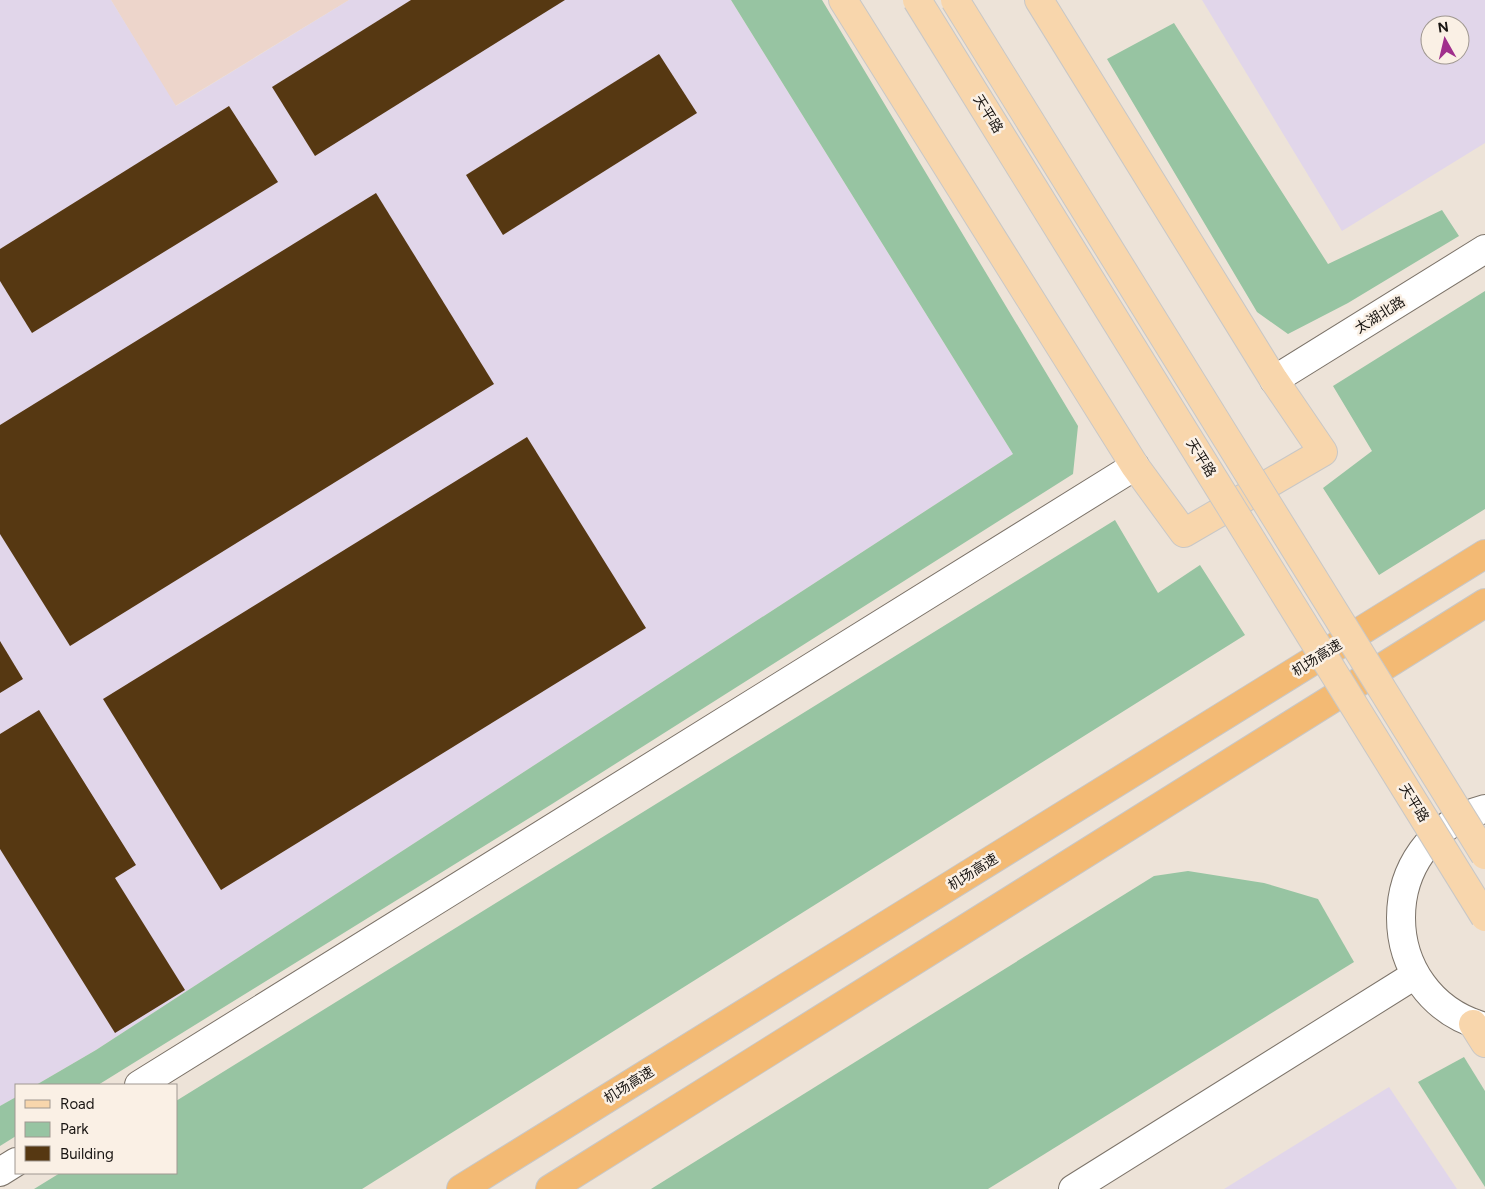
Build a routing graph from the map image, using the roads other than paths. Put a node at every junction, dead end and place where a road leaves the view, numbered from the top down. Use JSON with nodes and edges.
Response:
{"nodes":[{"id":1,"x":843,"y":0,"type":"edge"},
{"id":2,"x":917,"y":0,"type":"edge"},
{"id":3,"x":955,"y":0,"type":"edge"},
{"id":4,"x":1039,"y":0,"type":"edge"},
{"id":5,"x":1485,"y":249,"type":"edge"},
{"id":6,"x":1274,"y":380,"type":"junction"},
{"id":7,"x":1135,"y":466,"type":"junction"},
{"id":8,"x":1485,"y":554,"type":"edge"},
{"id":9,"x":1485,"y":603,"type":"edge"},
{"id":10,"x":1485,"y":809,"type":"edge"},
{"id":11,"x":1485,"y":855,"type":"edge"},
{"id":12,"x":1485,"y":916,"type":"edge"},
{"id":13,"x":1415,"y":975,"type":"junction"},
{"id":14,"x":1481,"y":1031,"type":"edge"},
{"id":15,"x":142,"y":1084,"type":"edge"},
{"id":16,"x":15,"y":1163,"type":"edge"},
{"id":17,"x":0,"y":1172,"type":"edge"},
{"id":18,"x":461,"y":1189,"type":"edge"},
{"id":19,"x":550,"y":1189,"type":"edge"},
{"id":20,"x":1074,"y":1189,"type":"edge"}],
"edges":[{"from":1,"to":7,"type":"main road"},
{"from":2,"to":12,"type":"main road","name":"天平路","bridge":true},
{"from":3,"to":11,"type":"main road","bridge":true},
{"from":4,"to":6,"type":"main road"},
{"from":5,"to":6,"type":"street","name":"太湖北路"},
{"from":6,"to":7,"type":"main road"},
{"from":7,"to":15,"type":"street"},
{"from":8,"to":18,"type":"highway","name":"机场高速"},
{"from":9,"to":19,"type":"highway"},
{"from":10,"to":13,"type":"street"},
{"from":13,"to":14,"type":"street"},
{"from":13,"to":20,"type":"street"},
{"from":16,"to":17,"type":"street"}]}
